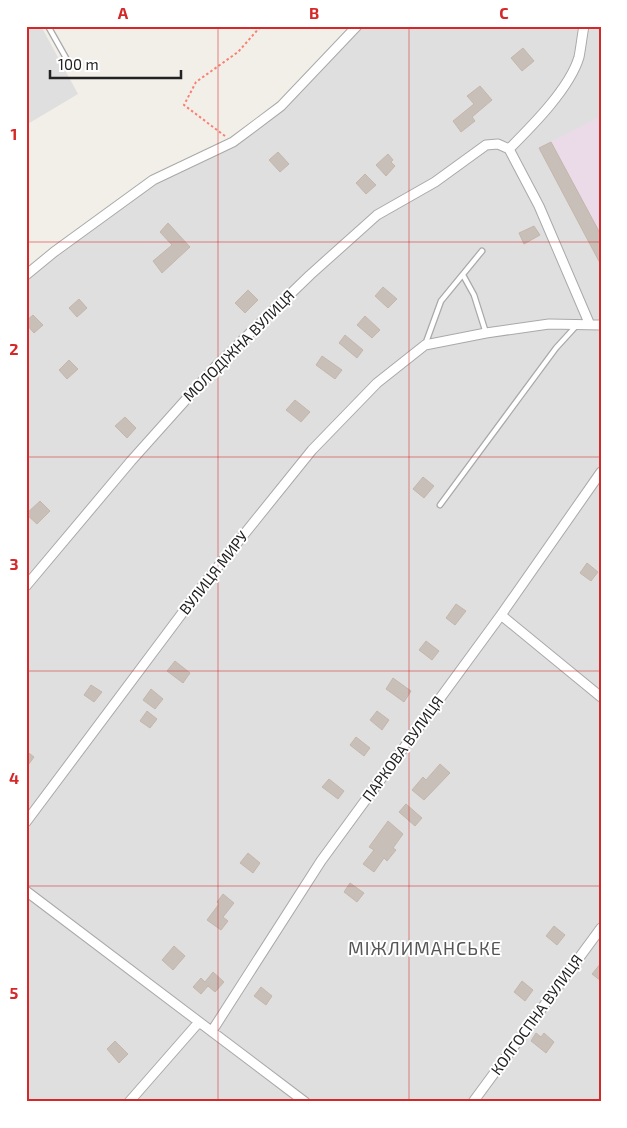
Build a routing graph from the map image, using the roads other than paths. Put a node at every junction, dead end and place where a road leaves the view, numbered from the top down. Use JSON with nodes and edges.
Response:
{"nodes":[{"id":1,"x":48,"y":26,"type":"edge"},
{"id":2,"x":357,"y":26,"type":"edge"},
{"id":3,"x":584,"y":26,"type":"edge"},
{"id":4,"x":66,"y":58,"type":"dead end"},
{"id":5,"x":509,"y":149,"type":"junction"},
{"id":6,"x":482,"y":251,"type":"dead end"},
{"id":7,"x":26,"y":275,"type":"edge"},
{"id":8,"x":463,"y":275,"type":"junction"},
{"id":9,"x":578,"y":325,"type":"junction"},
{"id":10,"x":590,"y":325,"type":"junction"},
{"id":11,"x":601,"y":325,"type":"edge"},
{"id":12,"x":486,"y":333,"type":"junction"},
{"id":13,"x":425,"y":345,"type":"junction"},
{"id":14,"x":601,"y":472,"type":"edge"},
{"id":15,"x":440,"y":505,"type":"dead end"},
{"id":16,"x":26,"y":586,"type":"edge"},
{"id":17,"x":501,"y":615,"type":"junction"},
{"id":18,"x":601,"y":697,"type":"edge"},
{"id":19,"x":26,"y":822,"type":"edge"},
{"id":20,"x":26,"y":891,"type":"edge"},
{"id":21,"x":601,"y":928,"type":"edge"},
{"id":22,"x":199,"y":1022,"type":"junction"},
{"id":23,"x":212,"y":1031,"type":"junction"},
{"id":24,"x":129,"y":1102,"type":"edge"},
{"id":25,"x":306,"y":1102,"type":"edge"},
{"id":26,"x":473,"y":1102,"type":"edge"}],
"edges":[{"from":1,"to":4,"type":"lane"},
{"from":2,"to":7,"type":"street"},
{"from":3,"to":5,"type":"street"},
{"from":5,"to":10,"type":"street"},
{"from":5,"to":16,"type":"street","name":"МОЛОДІЖНА ВУЛИЦЯ"},
{"from":6,"to":8,"type":"lane"},
{"from":8,"to":12,"type":"lane"},
{"from":8,"to":13,"type":"lane"},
{"from":9,"to":10,"type":"street"},
{"from":9,"to":12,"type":"street"},
{"from":9,"to":15,"type":"lane"},
{"from":10,"to":11,"type":"street"},
{"from":12,"to":13,"type":"street"},
{"from":13,"to":19,"type":"street","name":"ВУЛИЦЯ МИРУ"},
{"from":14,"to":17,"type":"street","name":"ПАРКОВА ВУЛИЦЯ"},
{"from":17,"to":18,"type":"street"},
{"from":17,"to":23,"type":"street","name":"ПАРКОВА ВУЛИЦЯ"},
{"from":20,"to":22,"type":"street"},
{"from":21,"to":26,"type":"street","name":"КОЛГОСПНА ВУЛИЦЯ"},
{"from":22,"to":23,"type":"street"},
{"from":22,"to":24,"type":"street"},
{"from":23,"to":25,"type":"street"}]}
